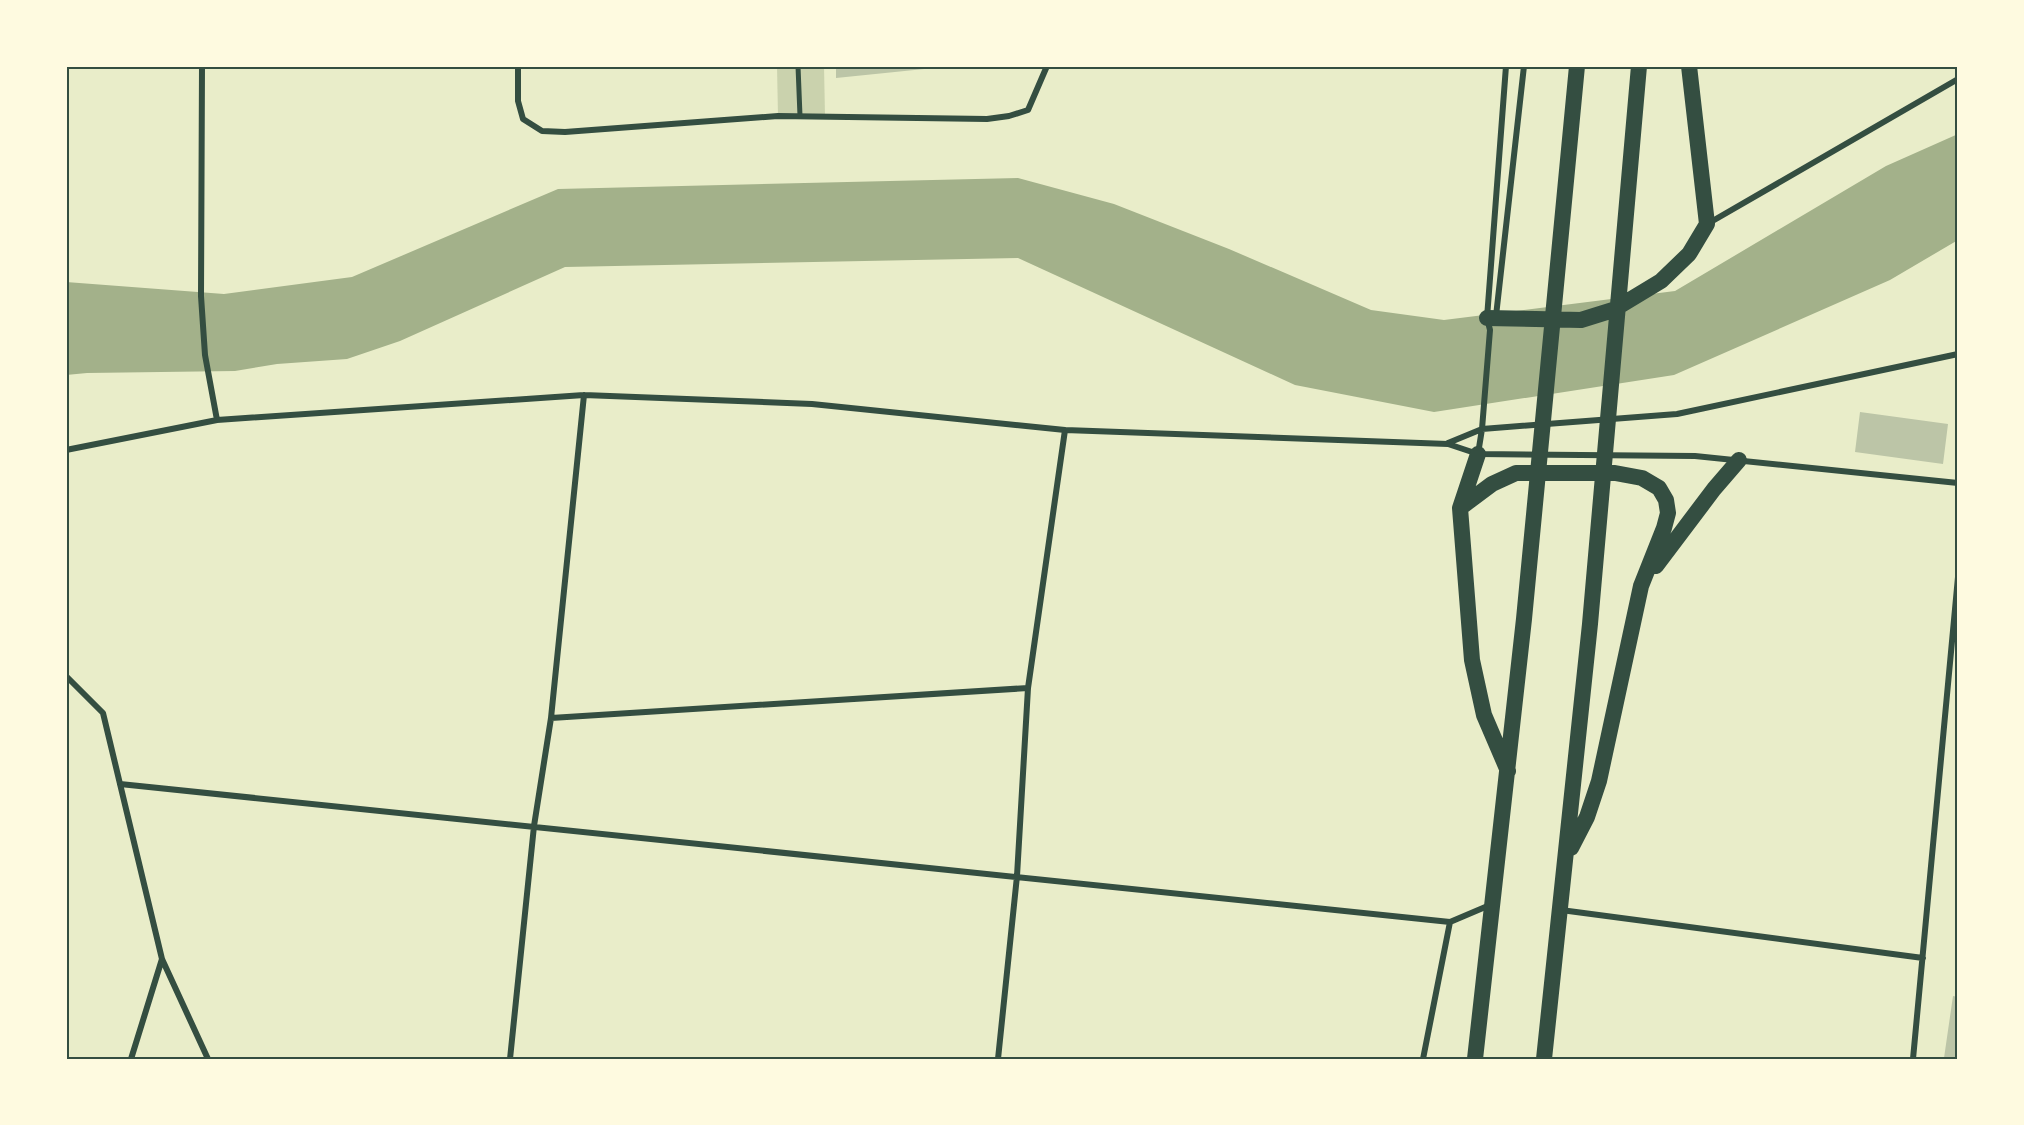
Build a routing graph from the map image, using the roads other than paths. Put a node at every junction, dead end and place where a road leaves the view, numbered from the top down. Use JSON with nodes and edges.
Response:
{"nodes":[{"id":1,"x":202,"y":66,"type":"edge"},
{"id":2,"x":518,"y":66,"type":"edge"},
{"id":3,"x":798,"y":66,"type":"edge"},
{"id":4,"x":1047,"y":66,"type":"edge"},
{"id":5,"x":1506,"y":66,"type":"edge"},
{"id":6,"x":1524,"y":66,"type":"edge"},
{"id":7,"x":1577,"y":66,"type":"edge"},
{"id":8,"x":1639,"y":66,"type":"edge"},
{"id":9,"x":1689,"y":66,"type":"edge"},
{"id":10,"x":1958,"y":79,"type":"edge"},
{"id":11,"x":800,"y":116,"type":"junction"},
{"id":12,"x":1707,"y":224,"type":"junction"},
{"id":13,"x":1491,"y":322,"type":"junction"},
{"id":14,"x":1958,"y":354,"type":"edge"},
{"id":15,"x":584,"y":395,"type":"junction"},
{"id":16,"x":217,"y":420,"type":"junction"},
{"id":17,"x":1482,"y":429,"type":"junction"},
{"id":18,"x":1065,"y":430,"type":"junction"},
{"id":19,"x":1448,"y":444,"type":"junction"},
{"id":20,"x":66,"y":450,"type":"edge"},
{"id":21,"x":1478,"y":454,"type":"junction"},
{"id":22,"x":1739,"y":460,"type":"junction"},
{"id":23,"x":1958,"y":483,"type":"edge"},
{"id":24,"x":1460,"y":508,"type":"junction"},
{"id":25,"x":1958,"y":577,"type":"edge"},
{"id":26,"x":1641,"y":586,"type":"junction"},
{"id":27,"x":66,"y":676,"type":"edge"},
{"id":28,"x":1028,"y":688,"type":"junction"},
{"id":29,"x":551,"y":718,"type":"junction"},
{"id":30,"x":1508,"y":772,"type":"junction"},
{"id":31,"x":120,"y":784,"type":"junction"},
{"id":32,"x":534,"y":826,"type":"junction"},
{"id":33,"x":1566,"y":859,"type":"junction"},
{"id":34,"x":1017,"y":876,"type":"junction"},
{"id":35,"x":1493,"y":904,"type":"junction"},
{"id":36,"x":1560,"y":910,"type":"junction"},
{"id":37,"x":1450,"y":922,"type":"junction"},
{"id":38,"x":1923,"y":958,"type":"junction"},
{"id":39,"x":162,"y":959,"type":"junction"},
{"id":40,"x":131,"y":1059,"type":"edge"},
{"id":41,"x":208,"y":1059,"type":"edge"},
{"id":42,"x":510,"y":1059,"type":"edge"},
{"id":43,"x":998,"y":1059,"type":"edge"},
{"id":44,"x":1423,"y":1059,"type":"edge"},
{"id":45,"x":1475,"y":1059,"type":"edge"},
{"id":46,"x":1544,"y":1059,"type":"edge"},
{"id":47,"x":1913,"y":1059,"type":"edge"}],
"edges":[{"from":1,"to":16,"type":"street"},
{"from":2,"to":11,"type":"street"},
{"from":3,"to":11,"type":"street"},
{"from":4,"to":11,"type":"street"},
{"from":5,"to":13,"type":"street"},
{"from":6,"to":13,"type":"street"},
{"from":7,"to":30,"type":"highway"},
{"from":8,"to":33,"type":"highway"},
{"from":9,"to":12,"type":"highway"},
{"from":10,"to":12,"type":"street"},
{"from":12,"to":13,"type":"highway"},
{"from":13,"to":17,"type":"street"},
{"from":14,"to":17,"type":"street"},
{"from":15,"to":16,"type":"street"},
{"from":15,"to":18,"type":"street"},
{"from":15,"to":29,"type":"street"},
{"from":16,"to":20,"type":"street"},
{"from":17,"to":19,"type":"street"},
{"from":17,"to":21,"type":"street"},
{"from":18,"to":19,"type":"street"},
{"from":18,"to":28,"type":"street"},
{"from":19,"to":21,"type":"street"},
{"from":21,"to":22,"type":"street"},
{"from":21,"to":24,"type":"highway"},
{"from":22,"to":23,"type":"street"},
{"from":22,"to":26,"type":"highway"},
{"from":24,"to":26,"type":"highway"},
{"from":24,"to":30,"type":"highway"},
{"from":25,"to":38,"type":"street"},
{"from":26,"to":33,"type":"highway"},
{"from":27,"to":31,"type":"street"},
{"from":28,"to":29,"type":"street"},
{"from":28,"to":34,"type":"street"},
{"from":29,"to":32,"type":"street"},
{"from":30,"to":35,"type":"highway"},
{"from":31,"to":32,"type":"street"},
{"from":31,"to":39,"type":"street"},
{"from":32,"to":34,"type":"street"},
{"from":32,"to":42,"type":"street"},
{"from":33,"to":36,"type":"highway"},
{"from":34,"to":37,"type":"street"},
{"from":34,"to":43,"type":"street"},
{"from":35,"to":37,"type":"street"},
{"from":35,"to":45,"type":"highway"},
{"from":36,"to":38,"type":"street"},
{"from":36,"to":46,"type":"highway"},
{"from":37,"to":44,"type":"street"},
{"from":38,"to":47,"type":"street"},
{"from":39,"to":40,"type":"street"},
{"from":39,"to":41,"type":"street"}]}
